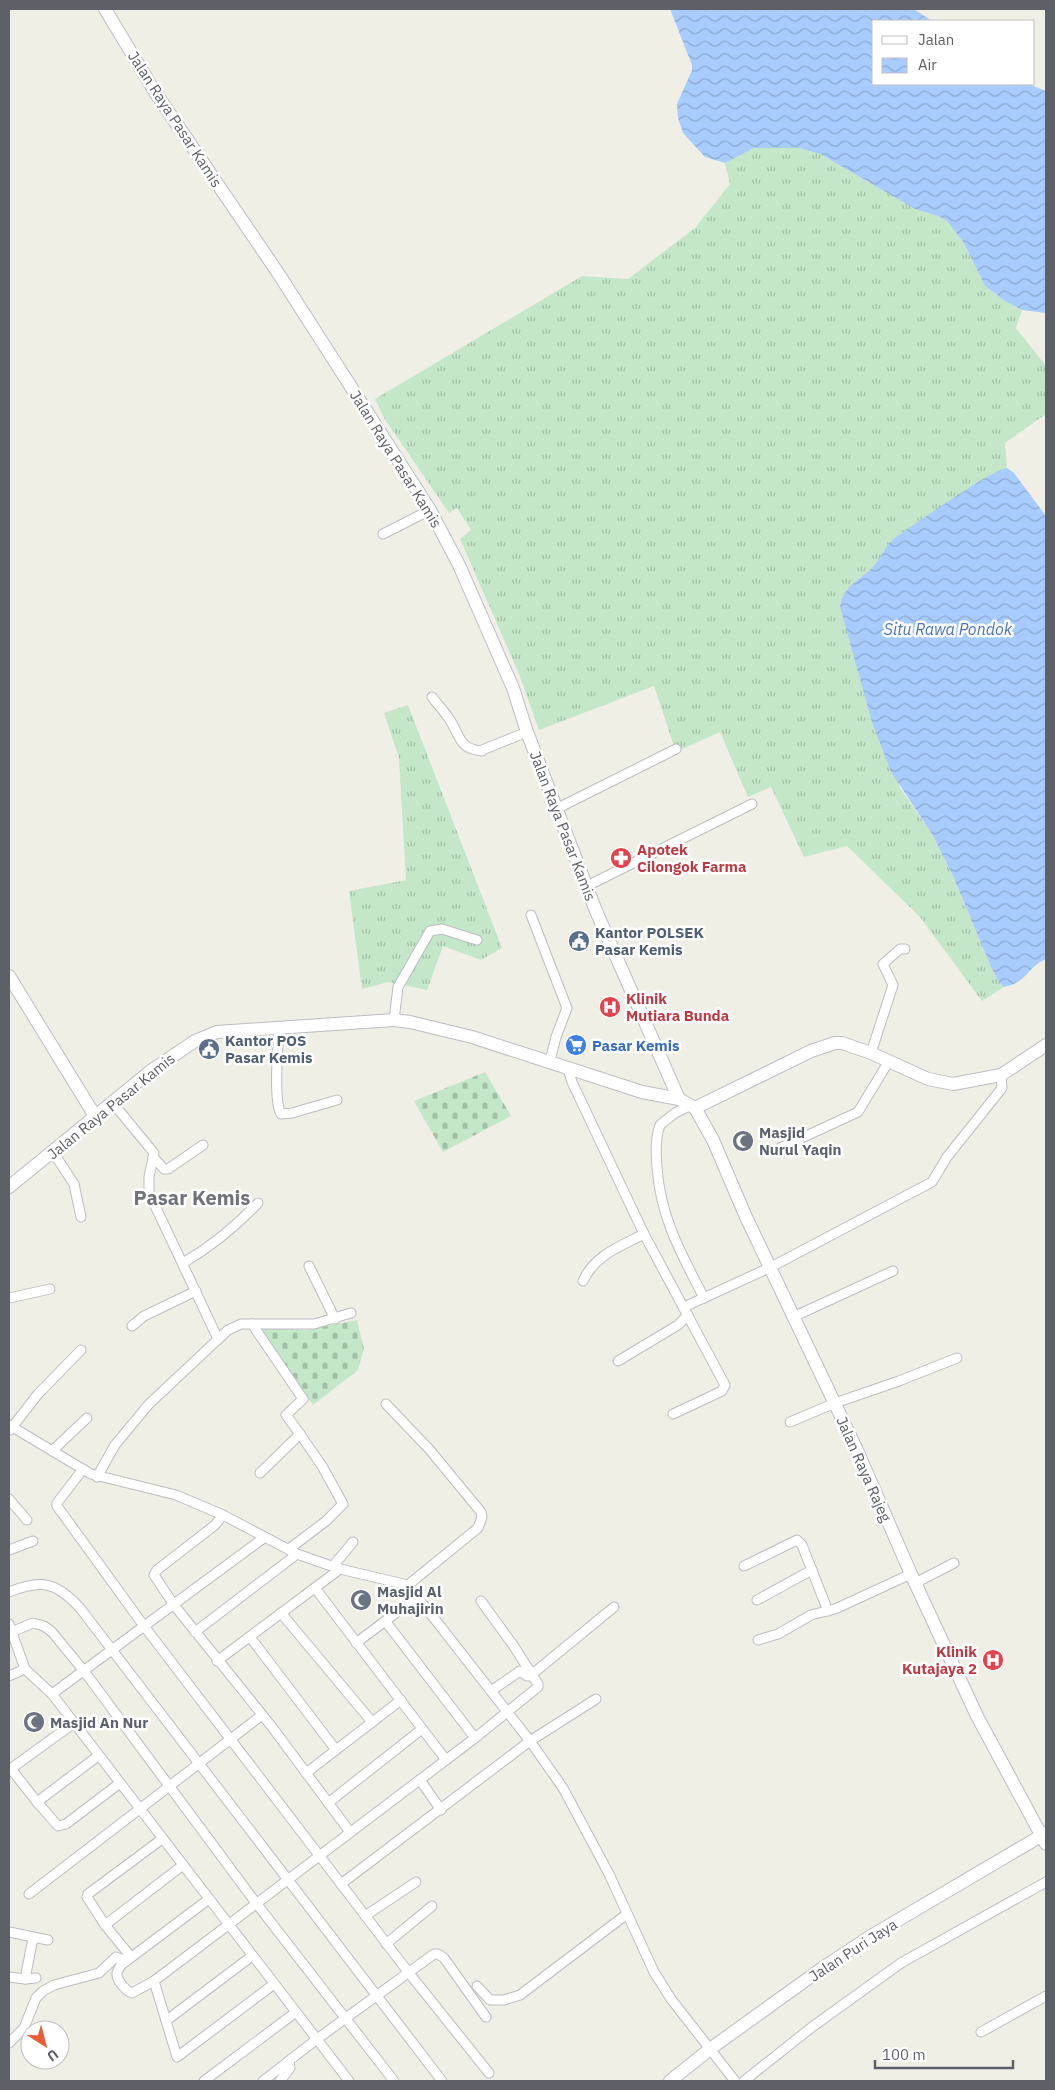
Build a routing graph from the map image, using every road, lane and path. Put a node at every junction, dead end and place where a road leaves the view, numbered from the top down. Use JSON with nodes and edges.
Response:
{"nodes":[{"id":1,"x":104,"y":9,"type":"edge"},
{"id":2,"x":430,"y":510,"type":"junction"},
{"id":3,"x":383,"y":534,"type":"dead end"},
{"id":4,"x":432,"y":697,"type":"dead end"},
{"id":5,"x":527,"y":732,"type":"junction"},
{"id":6,"x":676,"y":749,"type":"dead end"},
{"id":7,"x":752,"y":804,"type":"dead end"},
{"id":8,"x":556,"y":809,"type":"junction"},
{"id":9,"x":587,"y":886,"type":"junction"},
{"id":10,"x":531,"y":915,"type":"dead end"},
{"id":11,"x":477,"y":940,"type":"dead end"},
{"id":12,"x":905,"y":949,"type":"dead end"},
{"id":13,"x":9,"y":976,"type":"edge"},
{"id":14,"x":394,"y":1020,"type":"junction"},
{"id":15,"x":279,"y":1028,"type":"junction"},
{"id":16,"x":1046,"y":1045,"type":"edge"},
{"id":17,"x":872,"y":1053,"type":"junction"},
{"id":18,"x":550,"y":1061,"type":"junction"},
{"id":19,"x":889,"y":1061,"type":"junction"},
{"id":20,"x":568,"y":1069,"type":"junction"},
{"id":21,"x":1001,"y":1075,"type":"junction"},
{"id":22,"x":679,"y":1099,"type":"junction"},
{"id":23,"x":337,"y":1100,"type":"dead end"},
{"id":24,"x":112,"y":1102,"type":"junction"},
{"id":25,"x":693,"y":1107,"type":"junction"},
{"id":26,"x":95,"y":1116,"type":"junction"},
{"id":27,"x":203,"y":1145,"type":"dead end"},
{"id":28,"x":780,"y":1148,"type":"dead end"},
{"id":29,"x":53,"y":1152,"type":"junction"},
{"id":30,"x":153,"y":1157,"type":"junction"},
{"id":31,"x":9,"y":1188,"type":"edge"},
{"id":32,"x":258,"y":1203,"type":"dead end"},
{"id":33,"x":81,"y":1217,"type":"dead end"},
{"id":34,"x":644,"y":1234,"type":"junction"},
{"id":35,"x":183,"y":1263,"type":"junction"},
{"id":36,"x":309,"y":1266,"type":"dead end"},
{"id":37,"x":771,"y":1267,"type":"junction"},
{"id":38,"x":893,"y":1271,"type":"dead end"},
{"id":39,"x":583,"y":1282,"type":"dead end"},
{"id":40,"x":50,"y":1289,"type":"dead end"},
{"id":41,"x":196,"y":1291,"type":"junction"},
{"id":42,"x":9,"y":1298,"type":"edge"},
{"id":43,"x":704,"y":1298,"type":"junction"},
{"id":44,"x":686,"y":1311,"type":"junction"},
{"id":45,"x":351,"y":1313,"type":"dead end"},
{"id":46,"x":793,"y":1317,"type":"junction"},
{"id":47,"x":335,"y":1319,"type":"junction"},
{"id":48,"x":252,"y":1324,"type":"junction"},
{"id":49,"x":132,"y":1326,"type":"dead end"},
{"id":50,"x":218,"y":1339,"type":"junction"},
{"id":51,"x":81,"y":1350,"type":"dead end"},
{"id":52,"x":957,"y":1358,"type":"dead end"},
{"id":53,"x":618,"y":1360,"type":"dead end"},
{"id":54,"x":835,"y":1403,"type":"junction"},
{"id":55,"x":386,"y":1404,"type":"dead end"},
{"id":56,"x":673,"y":1414,"type":"dead end"},
{"id":57,"x":87,"y":1418,"type":"dead end"},
{"id":58,"x":790,"y":1422,"type":"dead end"},
{"id":59,"x":10,"y":1428,"type":"edge"},
{"id":60,"x":300,"y":1434,"type":"junction"},
{"id":61,"x":52,"y":1451,"type":"junction"},
{"id":62,"x":83,"y":1469,"type":"junction"},
{"id":63,"x":260,"y":1473,"type":"dead end"},
{"id":64,"x":98,"y":1477,"type":"junction"},
{"id":65,"x":9,"y":1499,"type":"edge"},
{"id":66,"x":224,"y":1515,"type":"junction"},
{"id":67,"x":27,"y":1520,"type":"dead end"},
{"id":68,"x":265,"y":1537,"type":"junction"},
{"id":69,"x":33,"y":1540,"type":"dead end"},
{"id":70,"x":353,"y":1542,"type":"dead end"},
{"id":71,"x":9,"y":1550,"type":"edge"},
{"id":72,"x":293,"y":1552,"type":"junction"},
{"id":73,"x":954,"y":1563,"type":"dead end"},
{"id":74,"x":744,"y":1566,"type":"dead end"},
{"id":75,"x":336,"y":1567,"type":"junction"},
{"id":76,"x":812,"y":1570,"type":"junction"},
{"id":77,"x":914,"y":1580,"type":"junction"},
{"id":78,"x":408,"y":1585,"type":"junction"},
{"id":79,"x":315,"y":1588,"type":"junction"},
{"id":80,"x":9,"y":1592,"type":"edge"},
{"id":81,"x":417,"y":1597,"type":"junction"},
{"id":82,"x":757,"y":1600,"type":"dead end"},
{"id":83,"x":481,"y":1601,"type":"dead end"},
{"id":84,"x":174,"y":1605,"type":"junction"},
{"id":85,"x":614,"y":1608,"type":"dead end"},
{"id":86,"x":828,"y":1611,"type":"junction"},
{"id":87,"x":282,"y":1613,"type":"junction"},
{"id":88,"x":386,"y":1622,"type":"junction"},
{"id":89,"x":144,"y":1626,"type":"junction"},
{"id":90,"x":10,"y":1629,"type":"edge"},
{"id":91,"x":195,"y":1632,"type":"junction"},
{"id":92,"x":250,"y":1637,"type":"junction"},
{"id":93,"x":758,"y":1640,"type":"dead end"},
{"id":94,"x":356,"y":1643,"type":"junction"},
{"id":95,"x":112,"y":1650,"type":"junction"},
{"id":96,"x":217,"y":1661,"type":"junction"},
{"id":97,"x":26,"y":1669,"type":"junction"},
{"id":98,"x":84,"y":1671,"type":"junction"},
{"id":99,"x":532,"y":1674,"type":"junction"},
{"id":100,"x":9,"y":1676,"type":"edge"},
{"id":101,"x":491,"y":1691,"type":"junction"},
{"id":102,"x":52,"y":1694,"type":"junction"},
{"id":103,"x":596,"y":1699,"type":"dead end"},
{"id":104,"x":401,"y":1700,"type":"junction"},
{"id":105,"x":508,"y":1713,"type":"junction"},
{"id":106,"x":262,"y":1715,"type":"junction"},
{"id":107,"x":372,"y":1722,"type":"junction"},
{"id":108,"x":74,"y":1723,"type":"junction"},
{"id":109,"x":422,"y":1729,"type":"junction"},
{"id":110,"x":230,"y":1738,"type":"junction"},
{"id":111,"x":475,"y":1738,"type":"junction"},
{"id":112,"x":530,"y":1741,"type":"junction"},
{"id":113,"x":336,"y":1750,"type":"junction"},
{"id":114,"x":98,"y":1756,"type":"junction"},
{"id":115,"x":446,"y":1760,"type":"junction"},
{"id":116,"x":199,"y":1763,"type":"junction"},
{"id":117,"x":10,"y":1769,"type":"edge"},
{"id":118,"x":306,"y":1773,"type":"junction"},
{"id":119,"x":420,"y":1780,"type":"junction"},
{"id":120,"x":120,"y":1783,"type":"junction"},
{"id":121,"x":170,"y":1786,"type":"junction"},
{"id":122,"x":37,"y":1802,"type":"junction"},
{"id":123,"x":328,"y":1803,"type":"junction"},
{"id":124,"x":140,"y":1809,"type":"junction"},
{"id":125,"x":441,"y":1810,"type":"junction"},
{"id":126,"x":350,"y":1832,"type":"junction"},
{"id":127,"x":1045,"y":1837,"type":"edge"},
{"id":128,"x":162,"y":1838,"type":"junction"},
{"id":129,"x":320,"y":1855,"type":"junction"},
{"id":130,"x":183,"y":1865,"type":"junction"},
{"id":131,"x":288,"y":1879,"type":"junction"},
{"id":132,"x":416,"y":1882,"type":"dead end"},
{"id":133,"x":1046,"y":1882,"type":"edge"},
{"id":134,"x":341,"y":1884,"type":"junction"},
{"id":135,"x":29,"y":1894,"type":"dead end"},
{"id":136,"x":208,"y":1899,"type":"junction"},
{"id":137,"x":256,"y":1903,"type":"junction"},
{"id":138,"x":432,"y":1906,"type":"dead end"},
{"id":139,"x":627,"y":1914,"type":"junction"},
{"id":140,"x":365,"y":1916,"type":"junction"},
{"id":141,"x":105,"y":1925,"type":"junction"},
{"id":142,"x":228,"y":1925,"type":"junction"},
{"id":143,"x":9,"y":1932,"type":"edge"},
{"id":144,"x":33,"y":1938,"type":"junction"},
{"id":145,"x":48,"y":1940,"type":"dead end"},
{"id":146,"x":386,"y":1944,"type":"junction"},
{"id":147,"x":252,"y":1956,"type":"junction"},
{"id":148,"x":124,"y":1963,"type":"junction"},
{"id":149,"x":408,"y":1973,"type":"junction"},
{"id":150,"x":9,"y":1976,"type":"edge"},
{"id":151,"x":36,"y":1978,"type":"dead end"},
{"id":152,"x":25,"y":1980,"type":"junction"},
{"id":153,"x":154,"y":1981,"type":"junction"},
{"id":154,"x":274,"y":1984,"type":"junction"},
{"id":155,"x":477,"y":1986,"type":"dead end"},
{"id":156,"x":376,"y":1996,"type":"junction"},
{"id":157,"x":1046,"y":1996,"type":"edge"},
{"id":158,"x":296,"y":2012,"type":"junction"},
{"id":159,"x":486,"y":2017,"type":"dead end"},
{"id":160,"x":345,"y":2019,"type":"junction"},
{"id":161,"x":167,"y":2020,"type":"junction"},
{"id":162,"x":981,"y":2032,"type":"dead end"},
{"id":163,"x":317,"y":2039,"type":"junction"},
{"id":164,"x":9,"y":2043,"type":"edge"},
{"id":165,"x":713,"y":2053,"type":"junction"},
{"id":166,"x":289,"y":2061,"type":"junction"},
{"id":167,"x":489,"y":2073,"type":"dead end"},
{"id":168,"x":204,"y":2081,"type":"edge"},
{"id":169,"x":263,"y":2081,"type":"edge"},
{"id":170,"x":280,"y":2081,"type":"edge"},
{"id":171,"x":349,"y":2081,"type":"edge"},
{"id":172,"x":394,"y":2081,"type":"edge"},
{"id":173,"x":442,"y":2081,"type":"edge"},
{"id":174,"x":670,"y":2081,"type":"edge"},
{"id":175,"x":735,"y":2081,"type":"edge"},
{"id":176,"x":744,"y":2081,"type":"edge"}],
"edges":[{"from":1,"to":2,"type":"main road","name":"Jalan Raya Pasar Kamis"},
{"from":2,"to":3,"type":"street"},
{"from":2,"to":5,"type":"main road","name":"Jalan Raya Pasar Kamis"},
{"from":4,"to":5,"type":"street"},
{"from":5,"to":8,"type":"main road","name":"Jalan Raya Pasar Kamis"},
{"from":6,"to":8,"type":"street"},
{"from":7,"to":9,"type":"street"},
{"from":8,"to":9,"type":"main road","name":"Jalan Raya Pasar Kamis"},
{"from":9,"to":22,"type":"main road","name":"Jalan Raya Pasar Kamis"},
{"from":10,"to":18,"type":"street"},
{"from":11,"to":14,"type":"street"},
{"from":12,"to":17,"type":"street"},
{"from":13,"to":26,"type":"main road"},
{"from":14,"to":15,"type":"main road","name":"Jalan Raya Pasar Kamis"},
{"from":14,"to":18,"type":"main road","name":"Jalan Raya Pasar Kamis"},
{"from":15,"to":23,"type":"street"},
{"from":15,"to":24,"type":"main road","name":"Jalan Raya Pasar Kamis"},
{"from":16,"to":21,"type":"main road"},
{"from":17,"to":19,"type":"main road"},
{"from":17,"to":25,"type":"main road"},
{"from":18,"to":20,"type":"main road","name":"Jalan Raya Pasar Kamis"},
{"from":19,"to":21,"type":"main road"},
{"from":19,"to":28,"type":"street"},
{"from":20,"to":22,"type":"main road","name":"Jalan Raya Pasar Kamis"},
{"from":20,"to":34,"type":"street"},
{"from":21,"to":37,"type":"street"},
{"from":22,"to":25,"type":"main road"},
{"from":24,"to":26,"type":"main road","name":"Jalan Raya Pasar Kamis"},
{"from":24,"to":30,"type":"street"},
{"from":25,"to":37,"type":"main road","name":"Jalan Raya Rajeg"},
{"from":25,"to":43,"type":"street"},
{"from":26,"to":29,"type":"main road","name":"Jalan Raya Pasar Kamis"},
{"from":27,"to":30,"type":"street"},
{"from":29,"to":31,"type":"main road","name":"Jalan Raya Pasar Kamis"},
{"from":29,"to":33,"type":"street"},
{"from":30,"to":35,"type":"street"},
{"from":32,"to":35,"type":"street"},
{"from":34,"to":39,"type":"street"},
{"from":34,"to":44,"type":"street"},
{"from":35,"to":41,"type":"street"},
{"from":36,"to":47,"type":"street"},
{"from":37,"to":43,"type":"street"},
{"from":37,"to":46,"type":"main road","name":"Jalan Raya Rajeg"},
{"from":38,"to":46,"type":"street"},
{"from":40,"to":42,"type":"street"},
{"from":41,"to":49,"type":"street"},
{"from":41,"to":50,"type":"street"},
{"from":43,"to":44,"type":"street"},
{"from":44,"to":53,"type":"street"},
{"from":44,"to":56,"type":"street"},
{"from":45,"to":47,"type":"street"},
{"from":46,"to":54,"type":"main road","name":"Jalan Raya Rajeg"},
{"from":47,"to":48,"type":"street"},
{"from":48,"to":50,"type":"street"},
{"from":48,"to":60,"type":"street"},
{"from":50,"to":64,"type":"street"},
{"from":51,"to":59,"type":"street"},
{"from":52,"to":54,"type":"street"},
{"from":54,"to":58,"type":"street"},
{"from":54,"to":77,"type":"main road","name":"Jalan Raya Rajeg"},
{"from":55,"to":78,"type":"street"},
{"from":57,"to":61,"type":"street"},
{"from":59,"to":61,"type":"street"},
{"from":60,"to":63,"type":"street"},
{"from":60,"to":72,"type":"street"},
{"from":61,"to":62,"type":"street"},
{"from":62,"to":64,"type":"street"},
{"from":62,"to":89,"type":"street"},
{"from":64,"to":66,"type":"street"},
{"from":65,"to":67,"type":"street"},
{"from":66,"to":68,"type":"street"},
{"from":66,"to":84,"type":"street"},
{"from":68,"to":72,"type":"street"},
{"from":68,"to":84,"type":"street"},
{"from":69,"to":71,"type":"street"},
{"from":70,"to":75,"type":"street"},
{"from":72,"to":75,"type":"street"},
{"from":72,"to":91,"type":"street"},
{"from":73,"to":77,"type":"street"},
{"from":74,"to":76,"type":"street"},
{"from":75,"to":78,"type":"street"},
{"from":75,"to":79,"type":"street"},
{"from":76,"to":82,"type":"street"},
{"from":76,"to":86,"type":"street"},
{"from":77,"to":86,"type":"street"},
{"from":77,"to":127,"type":"main road","name":"Jalan Raya Rajeg"},
{"from":78,"to":81,"type":"street"},
{"from":79,"to":87,"type":"street"},
{"from":79,"to":94,"type":"street"},
{"from":80,"to":95,"type":"street"},
{"from":81,"to":88,"type":"street"},
{"from":81,"to":101,"type":"street"},
{"from":83,"to":99,"type":"street"},
{"from":84,"to":89,"type":"street"},
{"from":84,"to":91,"type":"street"},
{"from":85,"to":99,"type":"street"},
{"from":86,"to":93,"type":"street"},
{"from":87,"to":92,"type":"street"},
{"from":87,"to":107,"type":"street"},
{"from":88,"to":94,"type":"street"},
{"from":88,"to":111,"type":"street"},
{"from":89,"to":95,"type":"street"},
{"from":89,"to":110,"type":"street"},
{"from":90,"to":97,"type":"street"},
{"from":90,"to":98,"type":"street"},
{"from":91,"to":96,"type":"street"},
{"from":92,"to":96,"type":"street"},
{"from":92,"to":113,"type":"street"},
{"from":94,"to":104,"type":"street"},
{"from":95,"to":98,"type":"street"},
{"from":95,"to":116,"type":"street"},
{"from":96,"to":106,"type":"street"},
{"from":97,"to":100,"type":"street"},
{"from":97,"to":102,"type":"street"},
{"from":98,"to":102,"type":"street"},
{"from":98,"to":121,"type":"street"},
{"from":99,"to":101,"type":"street"},
{"from":99,"to":105,"type":"street"},
{"from":101,"to":105,"type":"street"},
{"from":102,"to":108,"type":"street"},
{"from":103,"to":112,"type":"street"},
{"from":104,"to":107,"type":"street"},
{"from":104,"to":109,"type":"street"},
{"from":105,"to":111,"type":"street"},
{"from":105,"to":112,"type":"street"},
{"from":106,"to":110,"type":"street"},
{"from":106,"to":118,"type":"street"},
{"from":107,"to":113,"type":"street"},
{"from":108,"to":114,"type":"street"},
{"from":108,"to":117,"type":"street"},
{"from":109,"to":115,"type":"street"},
{"from":109,"to":123,"type":"street"},
{"from":110,"to":116,"type":"street"},
{"from":110,"to":129,"type":"street"},
{"from":111,"to":115,"type":"street"},
{"from":112,"to":125,"type":"street"},
{"from":112,"to":139,"type":"street"},
{"from":113,"to":118,"type":"street"},
{"from":114,"to":120,"type":"street"},
{"from":114,"to":122,"type":"street"},
{"from":115,"to":119,"type":"street"},
{"from":116,"to":121,"type":"street"},
{"from":116,"to":131,"type":"street"},
{"from":117,"to":122,"type":"street"},
{"from":118,"to":123,"type":"street"},
{"from":119,"to":125,"type":"street"},
{"from":119,"to":126,"type":"street"},
{"from":120,"to":122,"type":"street"},
{"from":120,"to":124,"type":"street"},
{"from":121,"to":124,"type":"street"},
{"from":121,"to":137,"type":"street"},
{"from":123,"to":126,"type":"street"},
{"from":124,"to":128,"type":"street"},
{"from":124,"to":135,"type":"street"},
{"from":125,"to":134,"type":"street"},
{"from":126,"to":129,"type":"street"},
{"from":127,"to":165,"type":"main road","name":"Jalan Puri Jaya"},
{"from":128,"to":130,"type":"street"},
{"from":128,"to":141,"type":"street"},
{"from":129,"to":131,"type":"street"},
{"from":129,"to":134,"type":"street"},
{"from":130,"to":136,"type":"street"},
{"from":130,"to":141,"type":"street"},
{"from":131,"to":137,"type":"street"},
{"from":131,"to":156,"type":"street"},
{"from":132,"to":140,"type":"street"},
{"from":133,"to":176,"type":"street"},
{"from":134,"to":140,"type":"street"},
{"from":136,"to":142,"type":"street"},
{"from":136,"to":148,"type":"street"},
{"from":137,"to":142,"type":"street"},
{"from":137,"to":160,"type":"street"},
{"from":138,"to":146,"type":"street"},
{"from":139,"to":155,"type":"street"},
{"from":139,"to":165,"type":"street"},
{"from":140,"to":146,"type":"street"},
{"from":141,"to":148,"type":"street"},
{"from":142,"to":147,"type":"street"},
{"from":142,"to":153,"type":"street"},
{"from":143,"to":144,"type":"street"},
{"from":144,"to":145,"type":"street"},
{"from":144,"to":152,"type":"street"},
{"from":146,"to":149,"type":"street"},
{"from":147,"to":154,"type":"street"},
{"from":147,"to":161,"type":"street"},
{"from":148,"to":153,"type":"street"},
{"from":148,"to":164,"type":"street"},
{"from":149,"to":156,"type":"street"},
{"from":149,"to":159,"type":"street"},
{"from":149,"to":167,"type":"street"},
{"from":150,"to":152,"type":"street"},
{"from":151,"to":152,"type":"street"},
{"from":153,"to":161,"type":"street"},
{"from":154,"to":158,"type":"street"},
{"from":154,"to":161,"type":"street"},
{"from":156,"to":160,"type":"street"},
{"from":156,"to":173,"type":"street"},
{"from":157,"to":162,"type":"street"},
{"from":158,"to":163,"type":"street"},
{"from":158,"to":168,"type":"street"},
{"from":160,"to":163,"type":"street"},
{"from":160,"to":172,"type":"street"},
{"from":163,"to":166,"type":"street"},
{"from":163,"to":171,"type":"street"},
{"from":165,"to":174,"type":"main road","name":"Jalan Puri Jaya"},
{"from":165,"to":175,"type":"street"},
{"from":166,"to":169,"type":"street"},
{"from":166,"to":170,"type":"street"}]}
